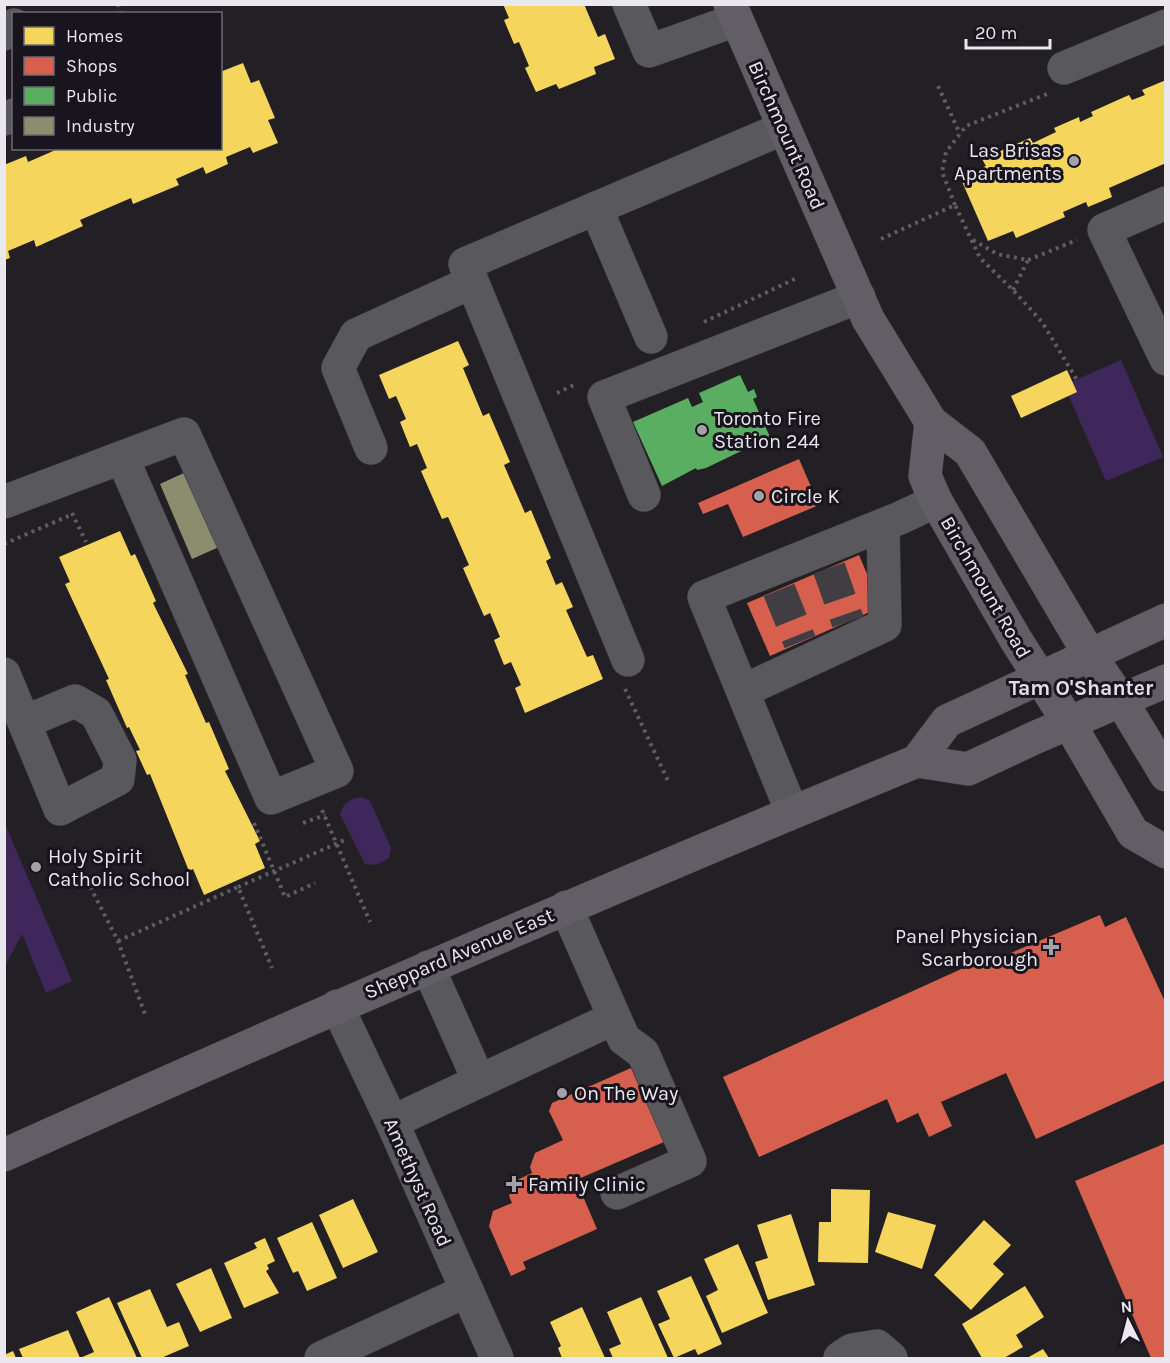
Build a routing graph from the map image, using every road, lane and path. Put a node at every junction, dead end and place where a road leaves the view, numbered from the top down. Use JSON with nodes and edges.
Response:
{"nodes":[{"id":1,"x":629,"y":4,"type":"edge"},
{"id":2,"x":733,"y":12,"type":"edge"},
{"id":3,"x":1166,"y":26,"type":"edge"},
{"id":4,"x":1064,"y":68,"type":"joint"},
{"id":5,"x":938,"y":86,"type":"dead end"},
{"id":6,"x":784,"y":128,"type":"junction"},
{"id":7,"x":960,"y":134,"type":"junction"},
{"id":8,"x":1166,"y":203,"type":"edge"},
{"id":9,"x":955,"y":205,"type":"junction"},
{"id":10,"x":596,"y":208,"type":"junction"},
{"id":11,"x":1104,"y":230,"type":"junction"},
{"id":12,"x":881,"y":239,"type":"dead end"},
{"id":13,"x":971,"y":239,"type":"junction"},
{"id":14,"x":1028,"y":260,"type":"junction"},
{"id":15,"x":472,"y":282,"type":"junction"},
{"id":16,"x":1014,"y":290,"type":"junction"},
{"id":17,"x":859,"y":297,"type":"junction"},
{"id":18,"x":651,"y":337,"type":"dead end"},
{"id":19,"x":1166,"y":359,"type":"edge"},
{"id":20,"x":1077,"y":380,"type":"dead end"},
{"id":21,"x":931,"y":422,"type":"junction"},
{"id":22,"x":371,"y":448,"type":"dead end"},
{"id":23,"x":122,"y":457,"type":"junction"},
{"id":24,"x":57,"y":482,"type":"junction"},
{"id":25,"x":644,"y":495,"type":"dead end"},
{"id":26,"x":936,"y":501,"type":"junction"},
{"id":27,"x":4,"y":502,"type":"edge"},
{"id":28,"x":72,"y":514,"type":"junction"},
{"id":29,"x":884,"y":525,"type":"junction"},
{"id":30,"x":86,"y":542,"type":"dead end"},
{"id":31,"x":4,"y":544,"type":"edge"},
{"id":32,"x":1166,"y":620,"type":"edge"},
{"id":33,"x":1089,"y":654,"type":"junction"},
{"id":34,"x":628,"y":660,"type":"joint"},
{"id":35,"x":4,"y":674,"type":"edge"},
{"id":36,"x":1040,"y":679,"type":"junction"},
{"id":37,"x":1166,"y":681,"type":"edge"},
{"id":38,"x":743,"y":691,"type":"junction"},
{"id":39,"x":1122,"y":702,"type":"junction"},
{"id":40,"x":25,"y":722,"type":"dead end"},
{"id":41,"x":1069,"y":723,"type":"junction"},
{"id":42,"x":917,"y":760,"type":"junction"},
{"id":43,"x":1166,"y":775,"type":"edge"},
{"id":44,"x":669,"y":783,"type":"dead end"},
{"id":45,"x":320,"y":805,"type":"dead end"},
{"id":46,"x":792,"y":812,"type":"junction"},
{"id":47,"x":325,"y":815,"type":"junction"},
{"id":48,"x":303,"y":823,"type":"dead end"},
{"id":49,"x":347,"y":839,"type":"dead end"},
{"id":50,"x":338,"y":843,"type":"junction"},
{"id":51,"x":1166,"y":852,"type":"edge"},
{"id":52,"x":80,"y":867,"type":"dead end"},
{"id":53,"x":238,"y":887,"type":"junction"},
{"id":54,"x":566,"y":907,"type":"junction"},
{"id":55,"x":370,"y":922,"type":"dead end"},
{"id":56,"x":118,"y":941,"type":"junction"},
{"id":57,"x":428,"y":967,"type":"junction"},
{"id":58,"x":272,"y":968,"type":"dead end"},
{"id":59,"x":337,"y":1006,"type":"junction"},
{"id":60,"x":146,"y":1017,"type":"dead end"},
{"id":61,"x":614,"y":1018,"type":"junction"},
{"id":62,"x":479,"y":1081,"type":"junction"},
{"id":63,"x":392,"y":1122,"type":"junction"},
{"id":64,"x":4,"y":1155,"type":"edge"},
{"id":65,"x":617,"y":1194,"type":"dead end"},
{"id":66,"x":466,"y":1291,"type":"junction"},
{"id":67,"x":321,"y":1359,"type":"edge"},
{"id":68,"x":496,"y":1359,"type":"edge"},
{"id":69,"x":840,"y":1359,"type":"edge"},
{"id":70,"x":891,"y":1359,"type":"edge"}],
"edges":[{"from":1,"to":2,"type":"street"},
{"from":2,"to":6,"type":"main road","name":"Birchmount Road"},
{"from":3,"to":4,"type":"street"},
{"from":4,"to":7,"type":"path"},
{"from":5,"to":7,"type":"path"},
{"from":6,"to":10,"type":"street"},
{"from":6,"to":17,"type":"main road","name":"Birchmount Road"},
{"from":7,"to":9,"type":"path"},
{"from":8,"to":11,"type":"street"},
{"from":9,"to":12,"type":"path"},
{"from":9,"to":13,"type":"path"},
{"from":10,"to":15,"type":"street"},
{"from":10,"to":18,"type":"street"},
{"from":11,"to":14,"type":"path"},
{"from":11,"to":19,"type":"street"},
{"from":13,"to":14,"type":"path"},
{"from":13,"to":16,"type":"path"},
{"from":14,"to":16,"type":"path"},
{"from":15,"to":22,"type":"street"},
{"from":15,"to":34,"type":"street"},
{"from":16,"to":20,"type":"path"},
{"from":17,"to":21,"type":"main road","name":"Birchmount Road"},
{"from":17,"to":25,"type":"street"},
{"from":21,"to":26,"type":"main road","name":"Birchmount Road"},
{"from":21,"to":33,"type":"main road","name":"Birchmount Road"},
{"from":23,"to":23,"type":"street"},
{"from":23,"to":24,"type":"street"},
{"from":24,"to":27,"type":"street"},
{"from":24,"to":28,"type":"path"},
{"from":26,"to":29,"type":"street"},
{"from":26,"to":36,"type":"main road","name":"Birchmount Road"},
{"from":28,"to":30,"type":"path"},
{"from":28,"to":31,"type":"path"},
{"from":29,"to":38,"type":"street"},
{"from":29,"to":38,"type":"street"},
{"from":32,"to":33,"type":"main road"},
{"from":33,"to":36,"type":"main road"},
{"from":33,"to":39,"type":"main road","name":"Birchmount Road"},
{"from":34,"to":44,"type":"path"},
{"from":35,"to":40,"type":"street"},
{"from":36,"to":41,"type":"main road","name":"Birchmount Road"},
{"from":36,"to":42,"type":"main road"},
{"from":37,"to":39,"type":"main road"},
{"from":38,"to":46,"type":"street"},
{"from":39,"to":41,"type":"main road"},
{"from":39,"to":43,"type":"main road","name":"Birchmount Road"},
{"from":41,"to":42,"type":"main road"},
{"from":41,"to":51,"type":"main road","name":"Birchmount Road"},
{"from":42,"to":46,"type":"main road","name":"Sheppard Avenue East"},
{"from":45,"to":47,"type":"path"},
{"from":46,"to":54,"type":"main road","name":"Sheppard Avenue East"},
{"from":47,"to":48,"type":"path"},
{"from":47,"to":50,"type":"path"},
{"from":49,"to":50,"type":"path"},
{"from":50,"to":53,"type":"path"},
{"from":50,"to":55,"type":"path"},
{"from":52,"to":56,"type":"path"},
{"from":53,"to":56,"type":"path"},
{"from":53,"to":58,"type":"path"},
{"from":54,"to":57,"type":"main road","name":"Sheppard Avenue East"},
{"from":54,"to":61,"type":"street"},
{"from":56,"to":60,"type":"path"},
{"from":57,"to":59,"type":"main road","name":"Sheppard Avenue East"},
{"from":57,"to":62,"type":"street"},
{"from":59,"to":63,"type":"street","name":"Amethyst Road"},
{"from":59,"to":64,"type":"main road","name":"Sheppard Avenue East"},
{"from":61,"to":62,"type":"street"},
{"from":61,"to":65,"type":"street"},
{"from":62,"to":63,"type":"street"},
{"from":63,"to":66,"type":"street","name":"Amethyst Road"},
{"from":66,"to":67,"type":"street"},
{"from":66,"to":68,"type":"street","name":"Amethyst Road"},
{"from":69,"to":70,"type":"street"}]}
